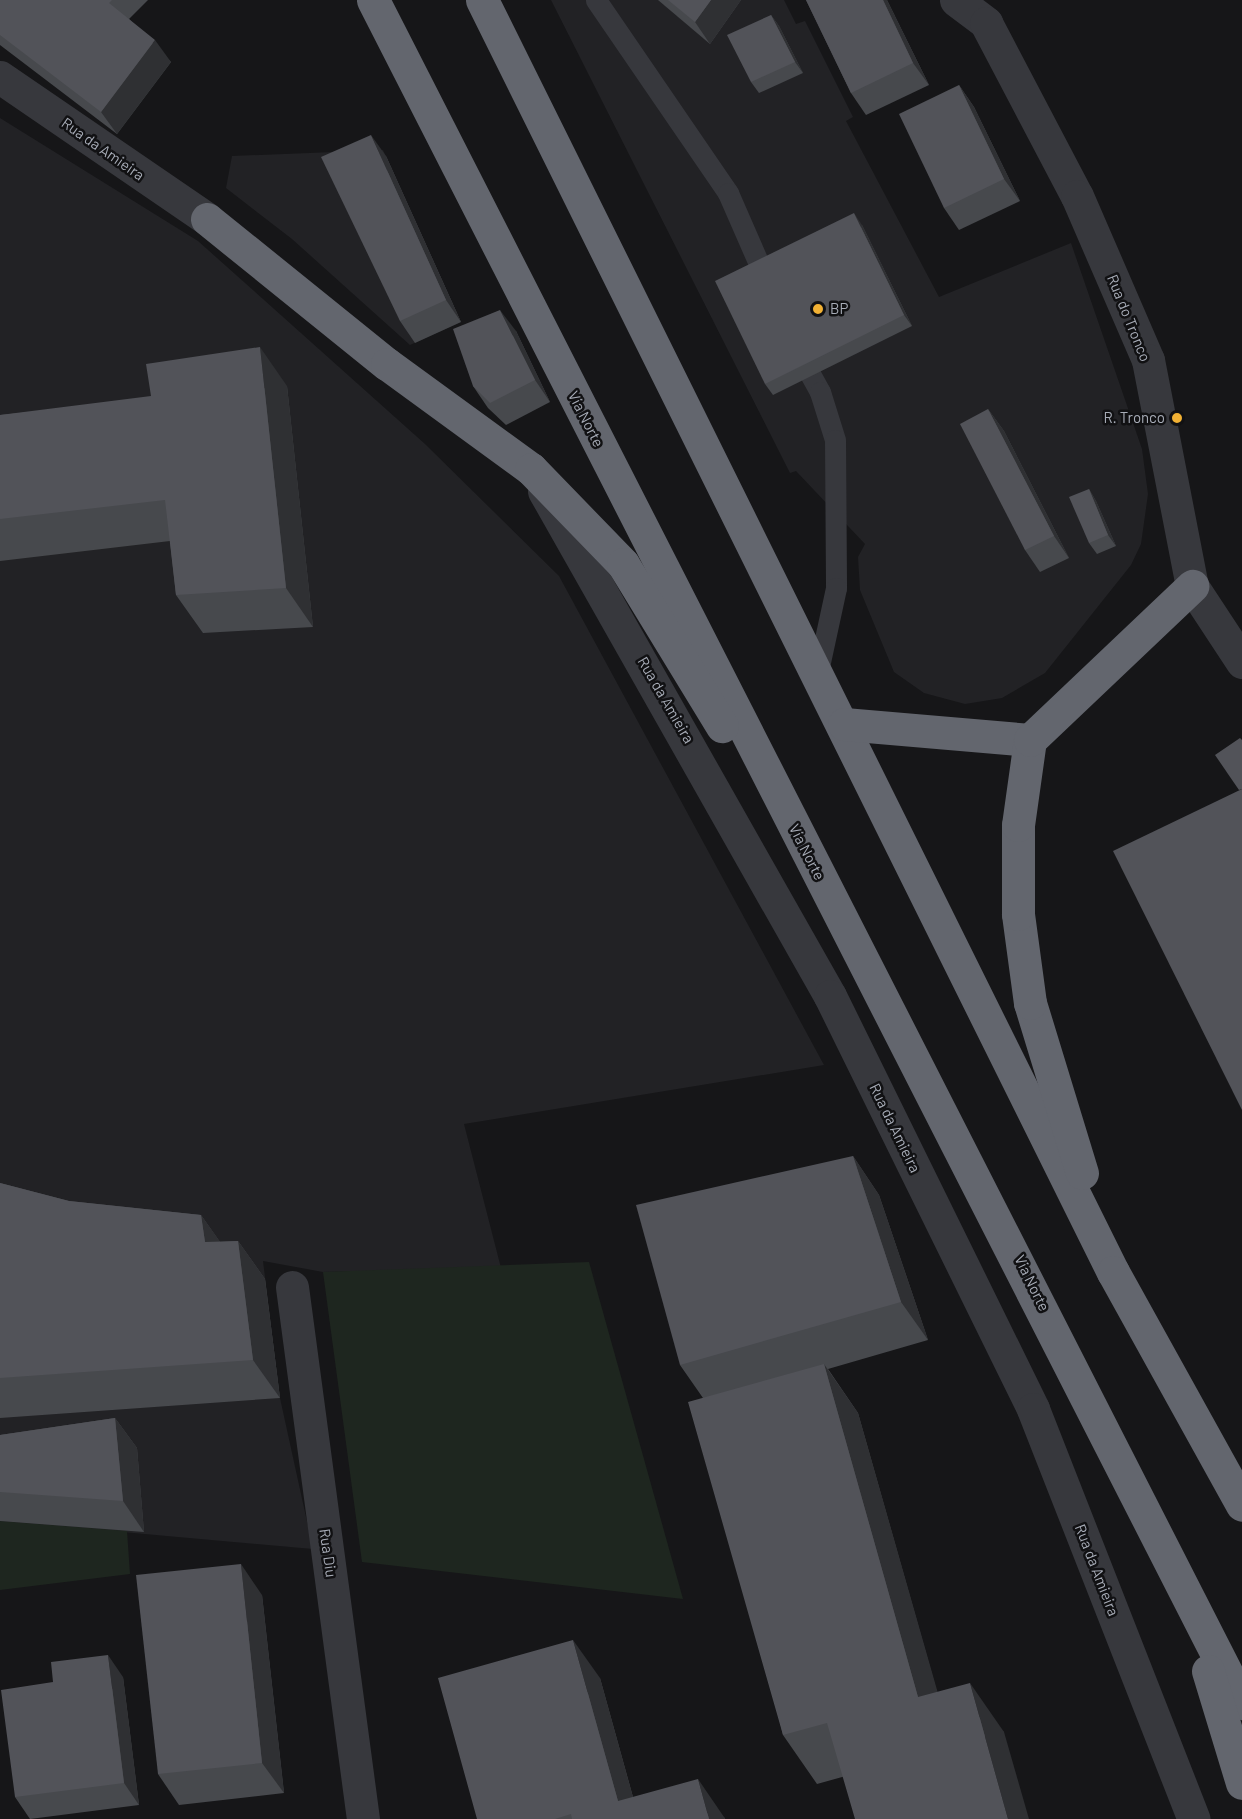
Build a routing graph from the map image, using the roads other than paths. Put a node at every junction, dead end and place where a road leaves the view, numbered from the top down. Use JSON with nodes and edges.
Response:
{"nodes":[{"id":1,"x":373,"y":0,"type":"edge"},
{"id":2,"x":482,"y":0,"type":"edge"},
{"id":3,"x":596,"y":0,"type":"edge"},
{"id":4,"x":956,"y":0,"type":"edge"},
{"id":5,"x":0,"y":76,"type":"edge"},
{"id":6,"x":207,"y":219,"type":"joint"},
{"id":7,"x":776,"y":302,"type":"edge"},
{"id":8,"x":790,"y":335,"type":"edge"},
{"id":9,"x":531,"y":469,"type":"junction"},
{"id":10,"x":1192,"y":586,"type":"junction"},
{"id":11,"x":1242,"y":662,"type":"edge"},
{"id":12,"x":818,"y":671,"type":"junction"},
{"id":13,"x":844,"y":724,"type":"junction"},
{"id":14,"x":1030,"y":740,"type":"junction"},
{"id":15,"x":805,"y":850,"type":"junction"},
{"id":16,"x":1113,"y":1272,"type":"junction"},
{"id":17,"x":292,"y":1287,"type":"dead end"},
{"id":18,"x":1242,"y":1505,"type":"edge"},
{"id":19,"x":1183,"y":1588,"type":"junction"},
{"id":20,"x":1242,"y":1703,"type":"edge"},
{"id":21,"x":1242,"y":1783,"type":"edge"},
{"id":22,"x":363,"y":1819,"type":"edge"},
{"id":23,"x":1194,"y":1819,"type":"edge"}],
"edges":[{"from":1,"to":15,"type":"highway","name":"Via Norte"},
{"from":2,"to":12,"type":"highway"},
{"from":3,"to":7,"type":"lane"},
{"from":4,"to":10,"type":"street","name":"Rua do Tronco"},
{"from":5,"to":6,"type":"street","name":"Rua da Amieira"},
{"from":6,"to":9,"type":"highway"},
{"from":8,"to":12,"type":"lane"},
{"from":9,"to":15,"type":"highway"},
{"from":9,"to":23,"type":"street","name":"Rua da Amieira"},
{"from":10,"to":11,"type":"street","name":"Rua do Tronco"},
{"from":10,"to":14,"type":"highway"},
{"from":12,"to":13,"type":"highway"},
{"from":13,"to":14,"type":"highway"},
{"from":13,"to":16,"type":"highway"},
{"from":14,"to":16,"type":"highway"},
{"from":15,"to":19,"type":"highway","name":"Via Norte"},
{"from":16,"to":18,"type":"highway"},
{"from":17,"to":22,"type":"street","name":"Rua Diu"},
{"from":19,"to":20,"type":"highway","name":"Via Norte"},
{"from":19,"to":21,"type":"highway"}]}
